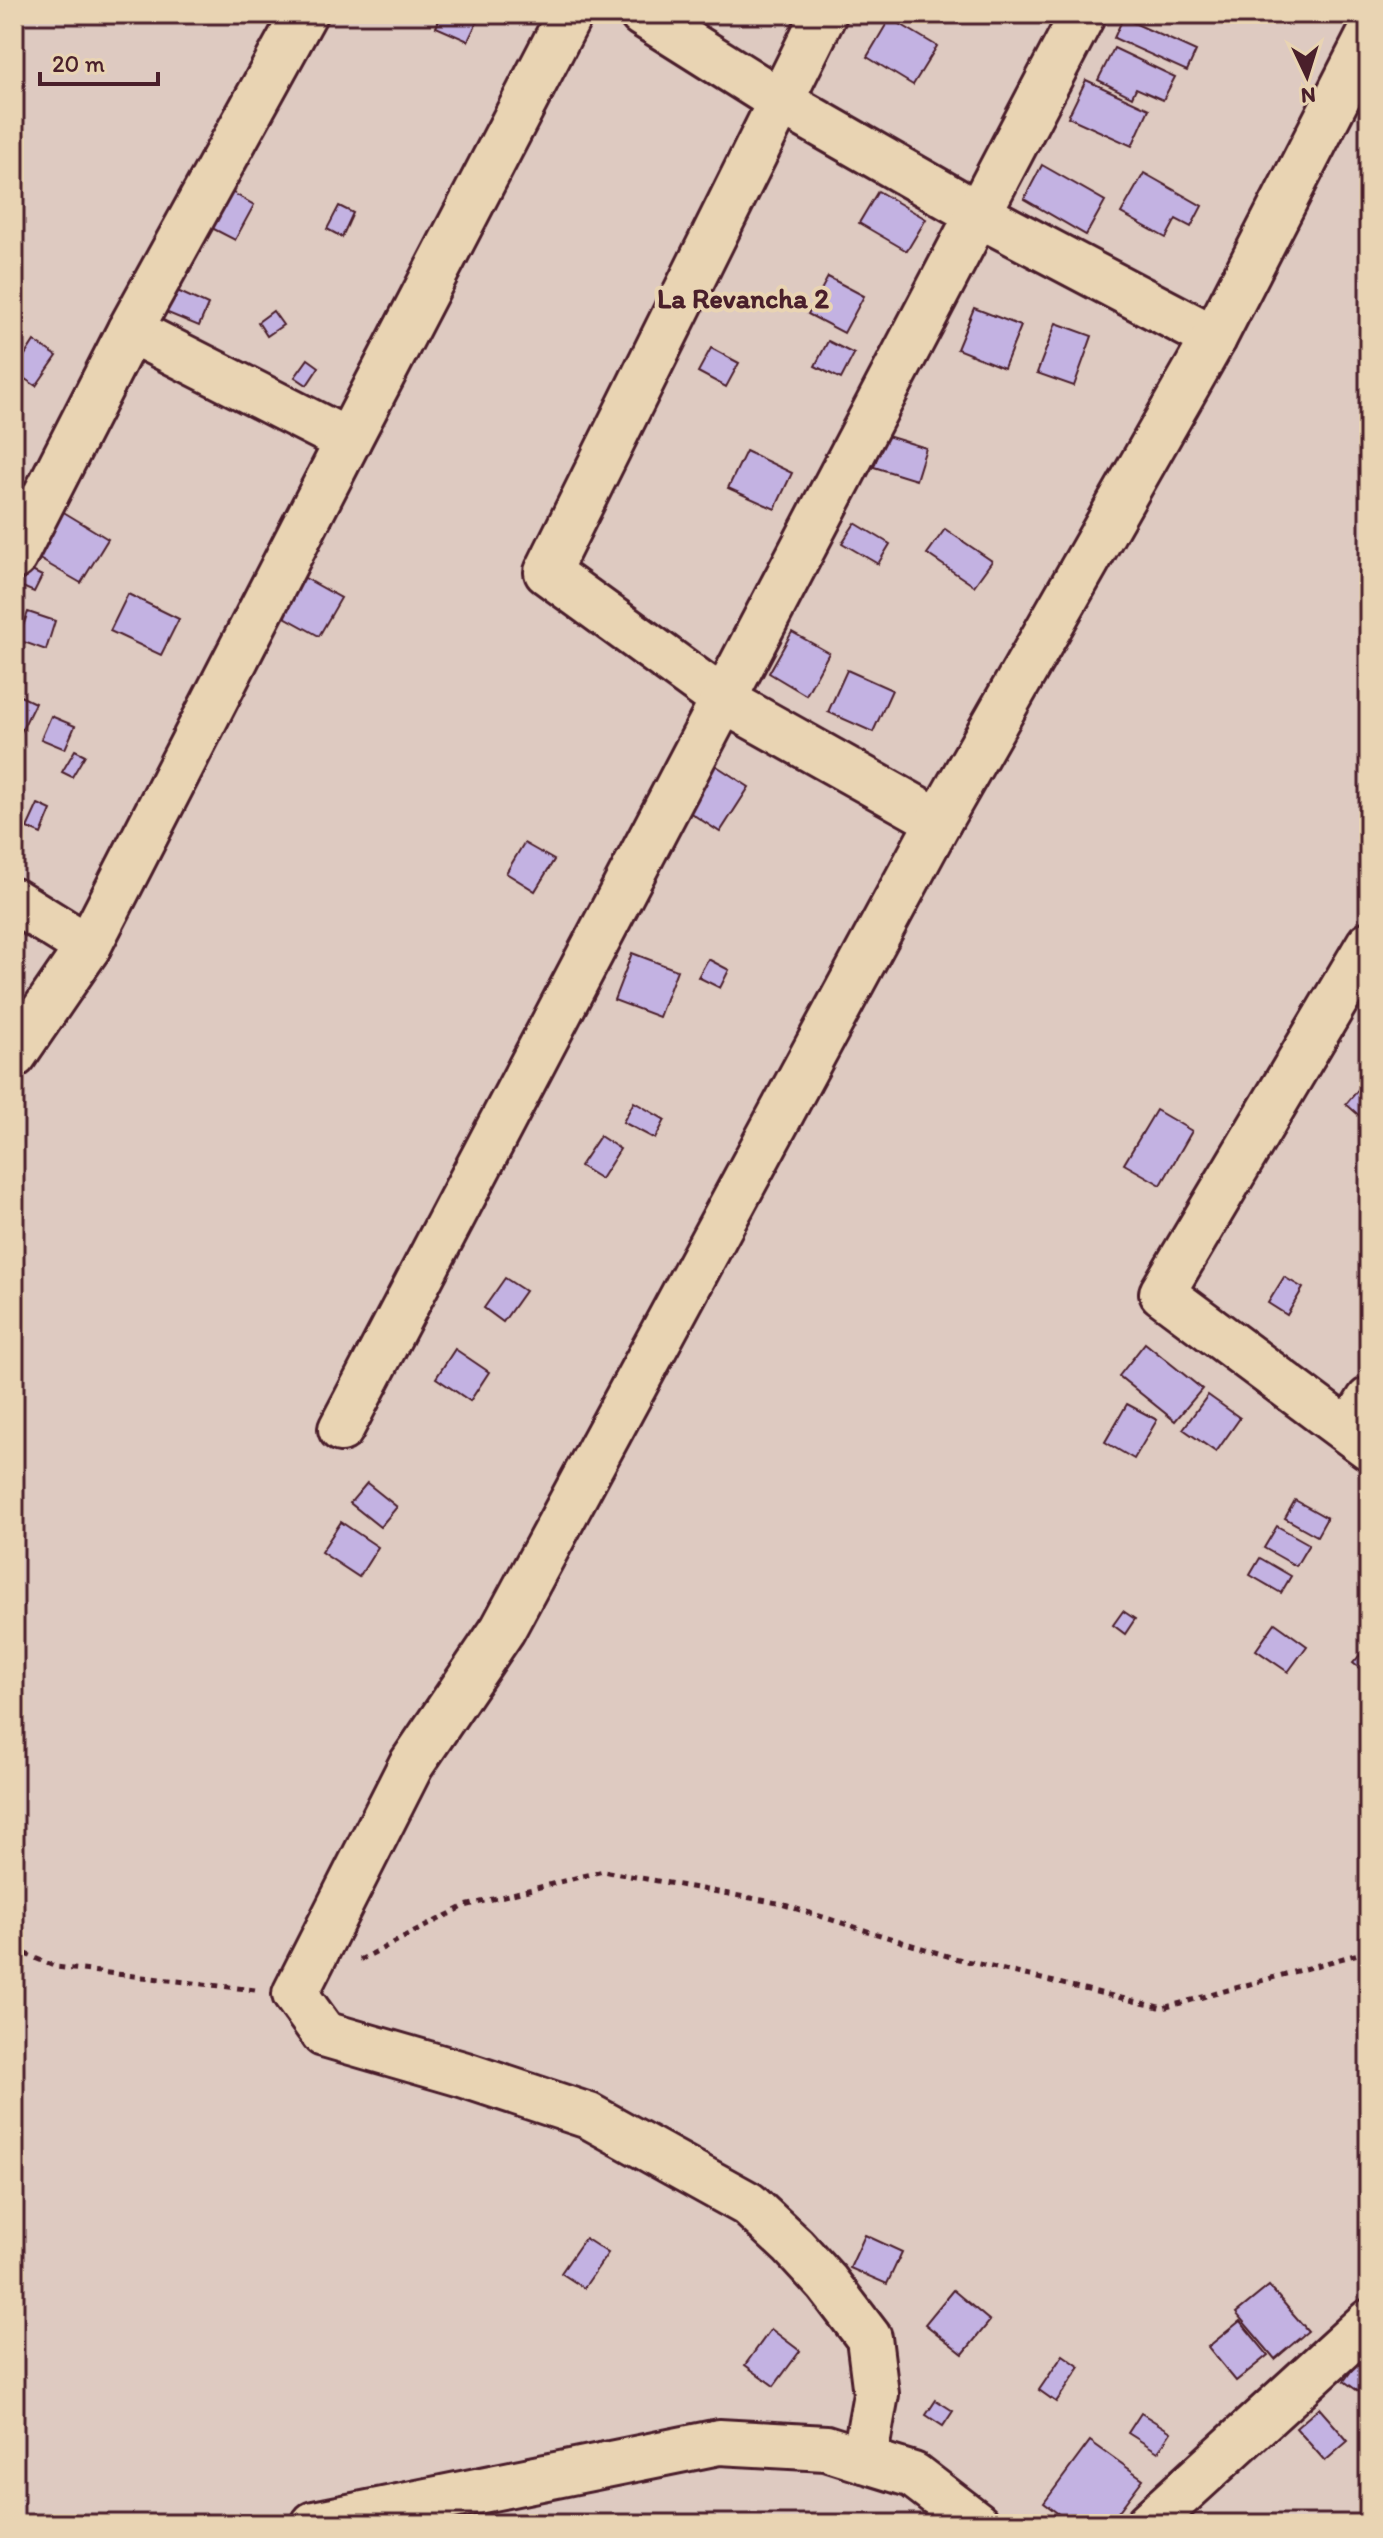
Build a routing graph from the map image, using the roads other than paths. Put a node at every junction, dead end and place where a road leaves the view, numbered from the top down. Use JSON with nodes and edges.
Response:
{"nodes":[{"id":1,"x":304,"y":14,"type":"edge"},
{"id":2,"x":570,"y":14,"type":"edge"},
{"id":3,"x":642,"y":14,"type":"edge"},
{"id":4,"x":824,"y":14,"type":"edge"},
{"id":5,"x":1083,"y":14,"type":"edge"},
{"id":6,"x":1369,"y":36,"type":"edge"},
{"id":7,"x":780,"y":101,"type":"junction"},
{"id":8,"x":978,"y":214,"type":"junction"},
{"id":9,"x":130,"y":330,"type":"junction"},
{"id":10,"x":1214,"y":338,"type":"junction"},
{"id":11,"x":348,"y":441,"type":"junction"},
{"id":12,"x":14,"y":557,"type":"edge"},
{"id":13,"x":723,"y":700,"type":"junction"},
{"id":14,"x":939,"y":821,"type":"junction"},
{"id":15,"x":14,"y":901,"type":"edge"},
{"id":16,"x":1369,"y":944,"type":"edge"},
{"id":17,"x":88,"y":947,"type":"junction"},
{"id":18,"x":14,"y":1055,"type":"edge"},
{"id":19,"x":1363,"y":1426,"type":"edge"},
{"id":20,"x":341,"y":1429,"type":"dead end"},
{"id":21,"x":1369,"y":2322,"type":"edge"},
{"id":22,"x":864,"y":2460,"type":"junction"},
{"id":23,"x":314,"y":2524,"type":"edge"},
{"id":24,"x":977,"y":2524,"type":"edge"},
{"id":25,"x":1148,"y":2524,"type":"edge"}],
"edges":[{"from":1,"to":9,"type":"street"},
{"from":2,"to":11,"type":"street"},
{"from":3,"to":7,"type":"street"},
{"from":4,"to":7,"type":"street"},
{"from":5,"to":8,"type":"street"},
{"from":6,"to":10,"type":"street"},
{"from":7,"to":8,"type":"street"},
{"from":7,"to":13,"type":"street"},
{"from":8,"to":10,"type":"street"},
{"from":8,"to":13,"type":"street"},
{"from":9,"to":11,"type":"street"},
{"from":9,"to":12,"type":"street"},
{"from":10,"to":14,"type":"street"},
{"from":11,"to":17,"type":"street"},
{"from":13,"to":14,"type":"street"},
{"from":13,"to":20,"type":"street"},
{"from":14,"to":22,"type":"street"},
{"from":15,"to":17,"type":"street"},
{"from":16,"to":19,"type":"street"},
{"from":17,"to":18,"type":"street"},
{"from":21,"to":25,"type":"street"},
{"from":22,"to":23,"type":"street"},
{"from":22,"to":24,"type":"street"}]}
